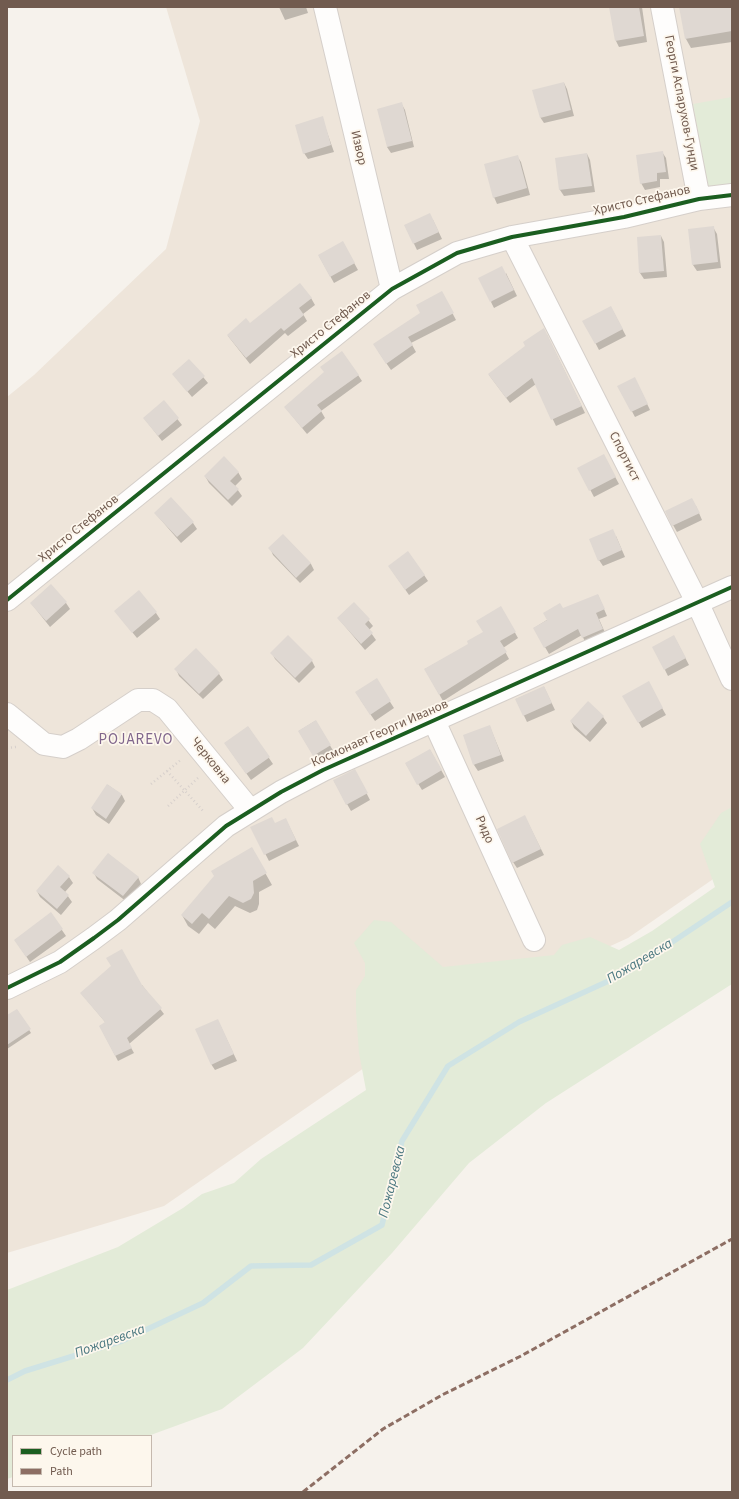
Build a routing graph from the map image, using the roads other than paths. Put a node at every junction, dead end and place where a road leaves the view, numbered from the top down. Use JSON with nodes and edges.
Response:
{"nodes":[{"id":1,"x":324,"y":7,"type":"edge"},
{"id":2,"x":662,"y":7,"type":"edge"},
{"id":3,"x":732,"y":195,"type":"edge"},
{"id":4,"x":699,"y":199,"type":"junction"},
{"id":5,"x":512,"y":237,"type":"junction"},
{"id":6,"x":392,"y":289,"type":"junction"},
{"id":7,"x":732,"y":587,"type":"edge"},
{"id":8,"x":7,"y":600,"type":"edge"},
{"id":9,"x":698,"y":604,"type":"junction"},
{"id":10,"x":732,"y":679,"type":"edge"},
{"id":11,"x":7,"y":714,"type":"edge"},
{"id":12,"x":434,"y":721,"type":"junction"},
{"id":13,"x":250,"y":810,"type":"junction"},
{"id":14,"x":534,"y":940,"type":"dead end"},
{"id":15,"x":7,"y":988,"type":"edge"}],
"edges":[{"from":1,"to":6,"type":"street","name":"Извор"},
{"from":2,"to":4,"type":"street","name":"Георги Аспарухов-Гунди"},
{"from":3,"to":4,"type":"street","name":"Христо Стефанов"},
{"from":4,"to":5,"type":"street","name":"Христо Стефанов"},
{"from":5,"to":6,"type":"street","name":"Христо Стефанов"},
{"from":5,"to":9,"type":"street","name":"Спортист"},
{"from":6,"to":8,"type":"street","name":"Христо Стефанов"},
{"from":7,"to":9,"type":"street","name":"Космонавт Георги Иванов"},
{"from":9,"to":10,"type":"street","name":"Спортист"},
{"from":9,"to":12,"type":"street","name":"Космонавт Георги Иванов"},
{"from":11,"to":13,"type":"street","name":"Черковна"},
{"from":12,"to":13,"type":"street","name":"Космонавт Георги Иванов"},
{"from":12,"to":14,"type":"street","name":"Ридо"},
{"from":13,"to":15,"type":"street","name":"Космонавт Георги Иванов"}]}
